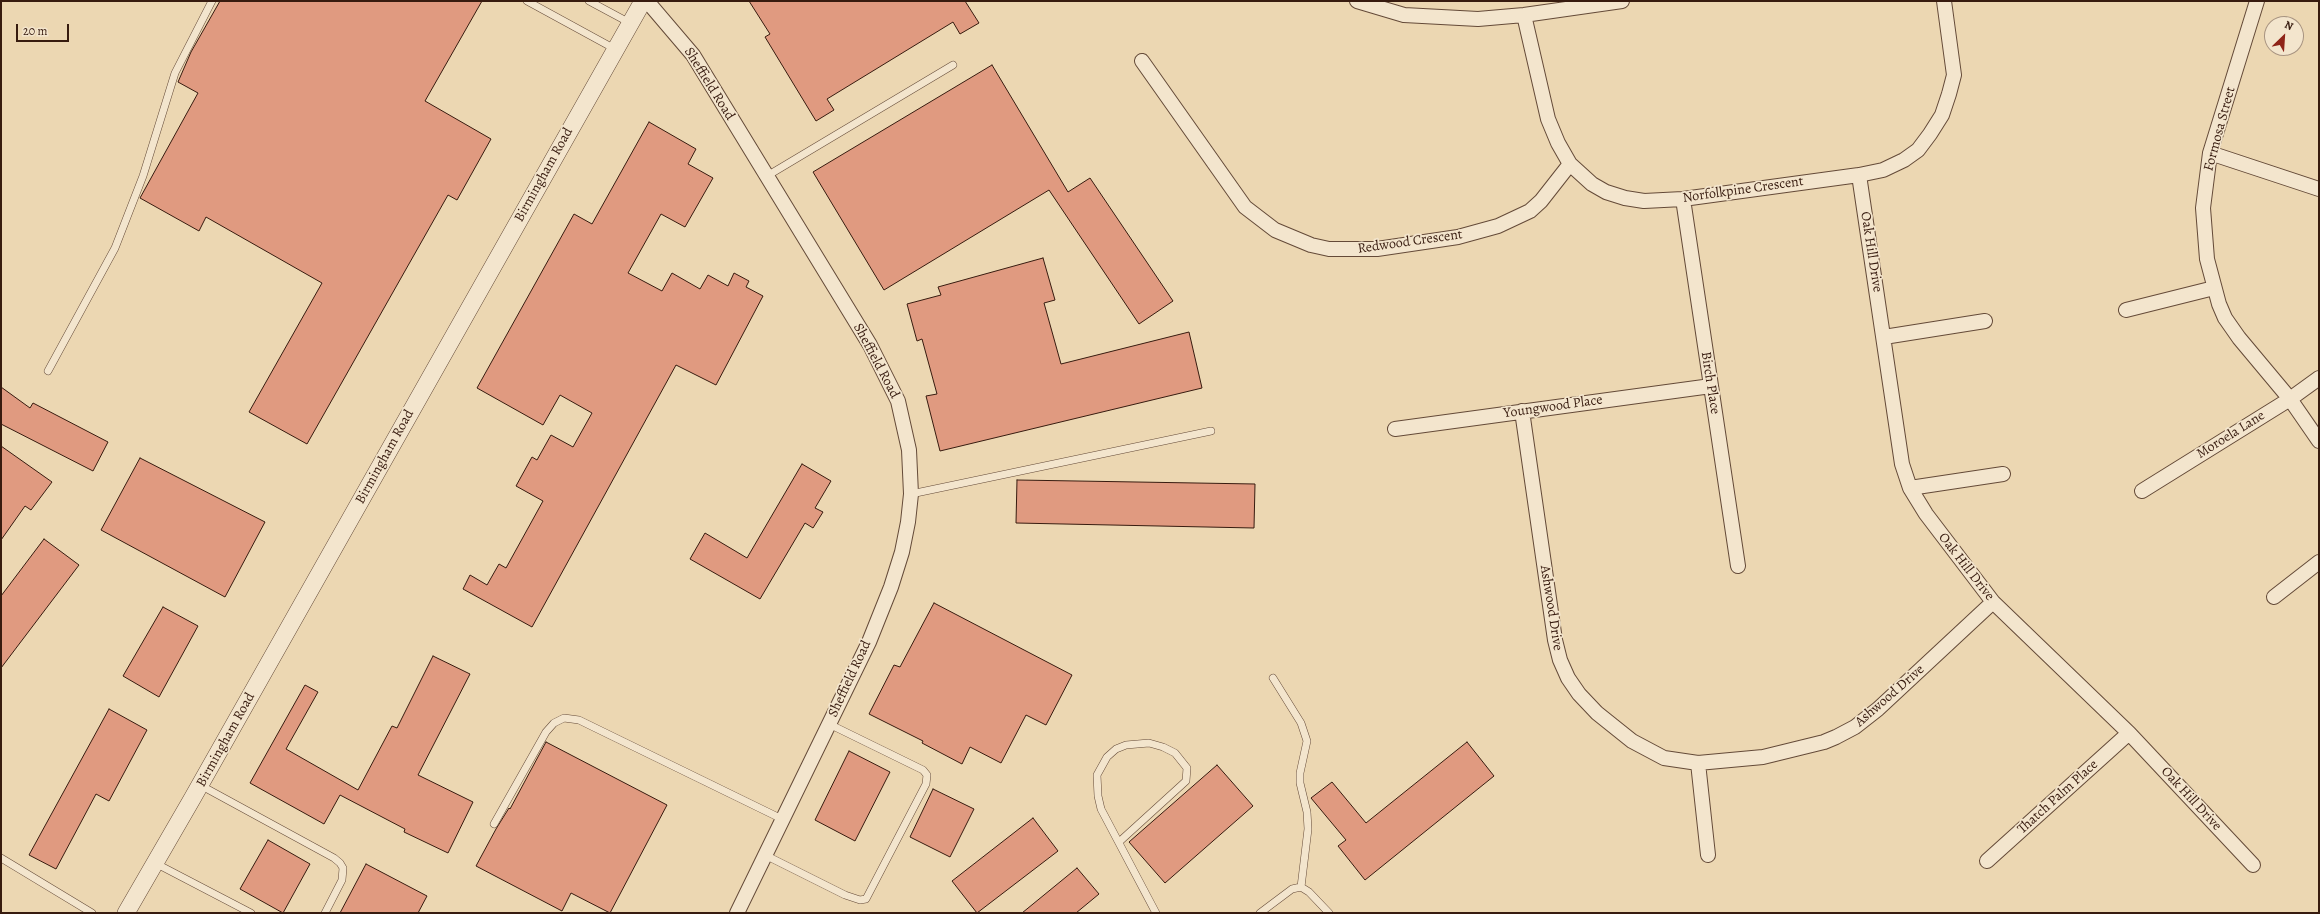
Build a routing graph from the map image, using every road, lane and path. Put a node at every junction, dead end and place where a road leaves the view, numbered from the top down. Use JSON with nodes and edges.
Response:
{"nodes":[{"id":1,"x":212,"y":1,"type":"edge"},
{"id":2,"x":527,"y":1,"type":"edge"},
{"id":3,"x":589,"y":1,"type":"edge"},
{"id":4,"x":643,"y":1,"type":"edge"},
{"id":5,"x":647,"y":1,"type":"edge"},
{"id":6,"x":1356,"y":1,"type":"edge"},
{"id":7,"x":1622,"y":1,"type":"edge"},
{"id":8,"x":1944,"y":1,"type":"edge"},
{"id":9,"x":2257,"y":1,"type":"edge"},
{"id":10,"x":1524,"y":15,"type":"junction"},
{"id":11,"x":630,"y":24,"type":"junction"},
{"id":12,"x":616,"y":49,"type":"junction"},
{"id":13,"x":1142,"y":61,"type":"dead end"},
{"id":14,"x":953,"y":65,"type":"dead end"},
{"id":15,"x":2210,"y":154,"type":"junction"},
{"id":16,"x":1570,"y":164,"type":"junction"},
{"id":17,"x":1859,"y":175,"type":"junction"},
{"id":18,"x":767,"y":176,"type":"junction"},
{"id":19,"x":2319,"y":189,"type":"edge"},
{"id":20,"x":1683,"y":199,"type":"junction"},
{"id":21,"x":2214,"y":288,"type":"junction"},
{"id":22,"x":2126,"y":310,"type":"dead end"},
{"id":23,"x":1985,"y":321,"type":"dead end"},
{"id":24,"x":1884,"y":337,"type":"junction"},
{"id":25,"x":48,"y":371,"type":"dead end"},
{"id":26,"x":2319,"y":378,"type":"edge"},
{"id":27,"x":1711,"y":386,"type":"junction"},
{"id":28,"x":2290,"y":399,"type":"junction"},
{"id":29,"x":1522,"y":411,"type":"junction"},
{"id":30,"x":1395,"y":429,"type":"dead end"},
{"id":31,"x":1211,"y":431,"type":"dead end"},
{"id":32,"x":2319,"y":441,"type":"edge"},
{"id":33,"x":2003,"y":474,"type":"dead end"},
{"id":34,"x":1910,"y":488,"type":"junction"},
{"id":35,"x":2142,"y":490,"type":"dead end"},
{"id":36,"x":911,"y":494,"type":"junction"},
{"id":37,"x":2319,"y":562,"type":"edge"},
{"id":38,"x":1738,"y":566,"type":"dead end"},
{"id":39,"x":2274,"y":596,"type":"dead end"},
{"id":40,"x":1993,"y":602,"type":"junction"},
{"id":41,"x":1273,"y":678,"type":"dead end"},
{"id":42,"x":829,"y":724,"type":"junction"},
{"id":43,"x":2128,"y":733,"type":"junction"},
{"id":44,"x":1698,"y":763,"type":"junction"},
{"id":45,"x":200,"y":785,"type":"junction"},
{"id":46,"x":782,"y":819,"type":"junction"},
{"id":47,"x":494,"y":824,"type":"dead end"},
{"id":48,"x":1119,"y":842,"type":"junction"},
{"id":49,"x":765,"y":855,"type":"junction"},
{"id":50,"x":1708,"y":855,"type":"dead end"},
{"id":51,"x":1,"y":858,"type":"edge"},
{"id":52,"x":1987,"y":861,"type":"dead end"},
{"id":53,"x":155,"y":862,"type":"junction"},
{"id":54,"x":2253,"y":865,"type":"dead end"},
{"id":55,"x":1301,"y":887,"type":"junction"},
{"id":56,"x":92,"y":913,"type":"edge"},
{"id":57,"x":126,"y":913,"type":"edge"},
{"id":58,"x":251,"y":913,"type":"edge"},
{"id":59,"x":326,"y":913,"type":"edge"},
{"id":60,"x":737,"y":913,"type":"edge"},
{"id":61,"x":1156,"y":913,"type":"edge"},
{"id":62,"x":1260,"y":913,"type":"edge"},
{"id":63,"x":1329,"y":913,"type":"edge"}],
"edges":[{"from":1,"to":25,"type":"lane"},
{"from":2,"to":12,"type":"lane"},
{"from":3,"to":11,"type":"lane"},
{"from":4,"to":11,"type":"street","name":"Birmingham Road"},
{"from":5,"to":18,"type":"street","name":"Sheffield Road"},
{"from":6,"to":10,"type":"street"},
{"from":7,"to":10,"type":"street"},
{"from":8,"to":17,"type":"street","name":"Norfolkpine Crescent"},
{"from":9,"to":15,"type":"street","name":"Formosa Street"},
{"from":10,"to":16,"type":"street","name":"Norfolkpine Crescent"},
{"from":11,"to":12,"type":"street","name":"Birmingham Road"},
{"from":12,"to":45,"type":"street","name":"Birmingham Road"},
{"from":13,"to":16,"type":"street","name":"Redwood Crescent"},
{"from":14,"to":18,"type":"lane"},
{"from":15,"to":19,"type":"street"},
{"from":15,"to":21,"type":"street","name":"Formosa Street"},
{"from":16,"to":20,"type":"street","name":"Norfolkpine Crescent"},
{"from":17,"to":20,"type":"street","name":"Norfolkpine Crescent"},
{"from":17,"to":24,"type":"street","name":"Oak Hill Drive"},
{"from":18,"to":36,"type":"street","name":"Sheffield Road"},
{"from":20,"to":27,"type":"street","name":"Birch Place"},
{"from":21,"to":22,"type":"street"},
{"from":21,"to":28,"type":"street","name":"Formosa Street"},
{"from":23,"to":24,"type":"street"},
{"from":24,"to":34,"type":"street","name":"Oak Hill Drive"},
{"from":26,"to":28,"type":"street","name":"Moroela Lane"},
{"from":27,"to":29,"type":"street","name":"Youngwood Place"},
{"from":27,"to":38,"type":"street","name":"Birch Place"},
{"from":28,"to":32,"type":"street","name":"Formosa Street"},
{"from":28,"to":35,"type":"street","name":"Moroela Lane"},
{"from":29,"to":30,"type":"street","name":"Youngwood Place"},
{"from":29,"to":44,"type":"street","name":"Ashwood Drive"},
{"from":31,"to":36,"type":"lane"},
{"from":33,"to":34,"type":"street"},
{"from":34,"to":40,"type":"street","name":"Oak Hill Drive"},
{"from":36,"to":42,"type":"street","name":"Sheffield Road"},
{"from":37,"to":39,"type":"street"},
{"from":40,"to":43,"type":"street","name":"Oak Hill Drive"},
{"from":40,"to":44,"type":"street","name":"Ashwood Drive"},
{"from":41,"to":55,"type":"lane"},
{"from":42,"to":46,"type":"street","name":"Sheffield Road"},
{"from":42,"to":49,"type":"lane"},
{"from":43,"to":52,"type":"street","name":"Thatch Palm Place"},
{"from":43,"to":54,"type":"street","name":"Oak Hill Drive"},
{"from":44,"to":50,"type":"street"},
{"from":45,"to":53,"type":"street","name":"Birmingham Road"},
{"from":45,"to":59,"type":"lane"},
{"from":46,"to":47,"type":"lane"},
{"from":46,"to":49,"type":"street","name":"Sheffield Road"},
{"from":48,"to":48,"type":"lane"},
{"from":48,"to":61,"type":"lane"},
{"from":49,"to":60,"type":"street","name":"Sheffield Road"},
{"from":51,"to":56,"type":"lane"},
{"from":53,"to":57,"type":"street","name":"Birmingham Road"},
{"from":53,"to":58,"type":"lane"},
{"from":55,"to":62,"type":"lane"},
{"from":55,"to":63,"type":"lane"}]}
